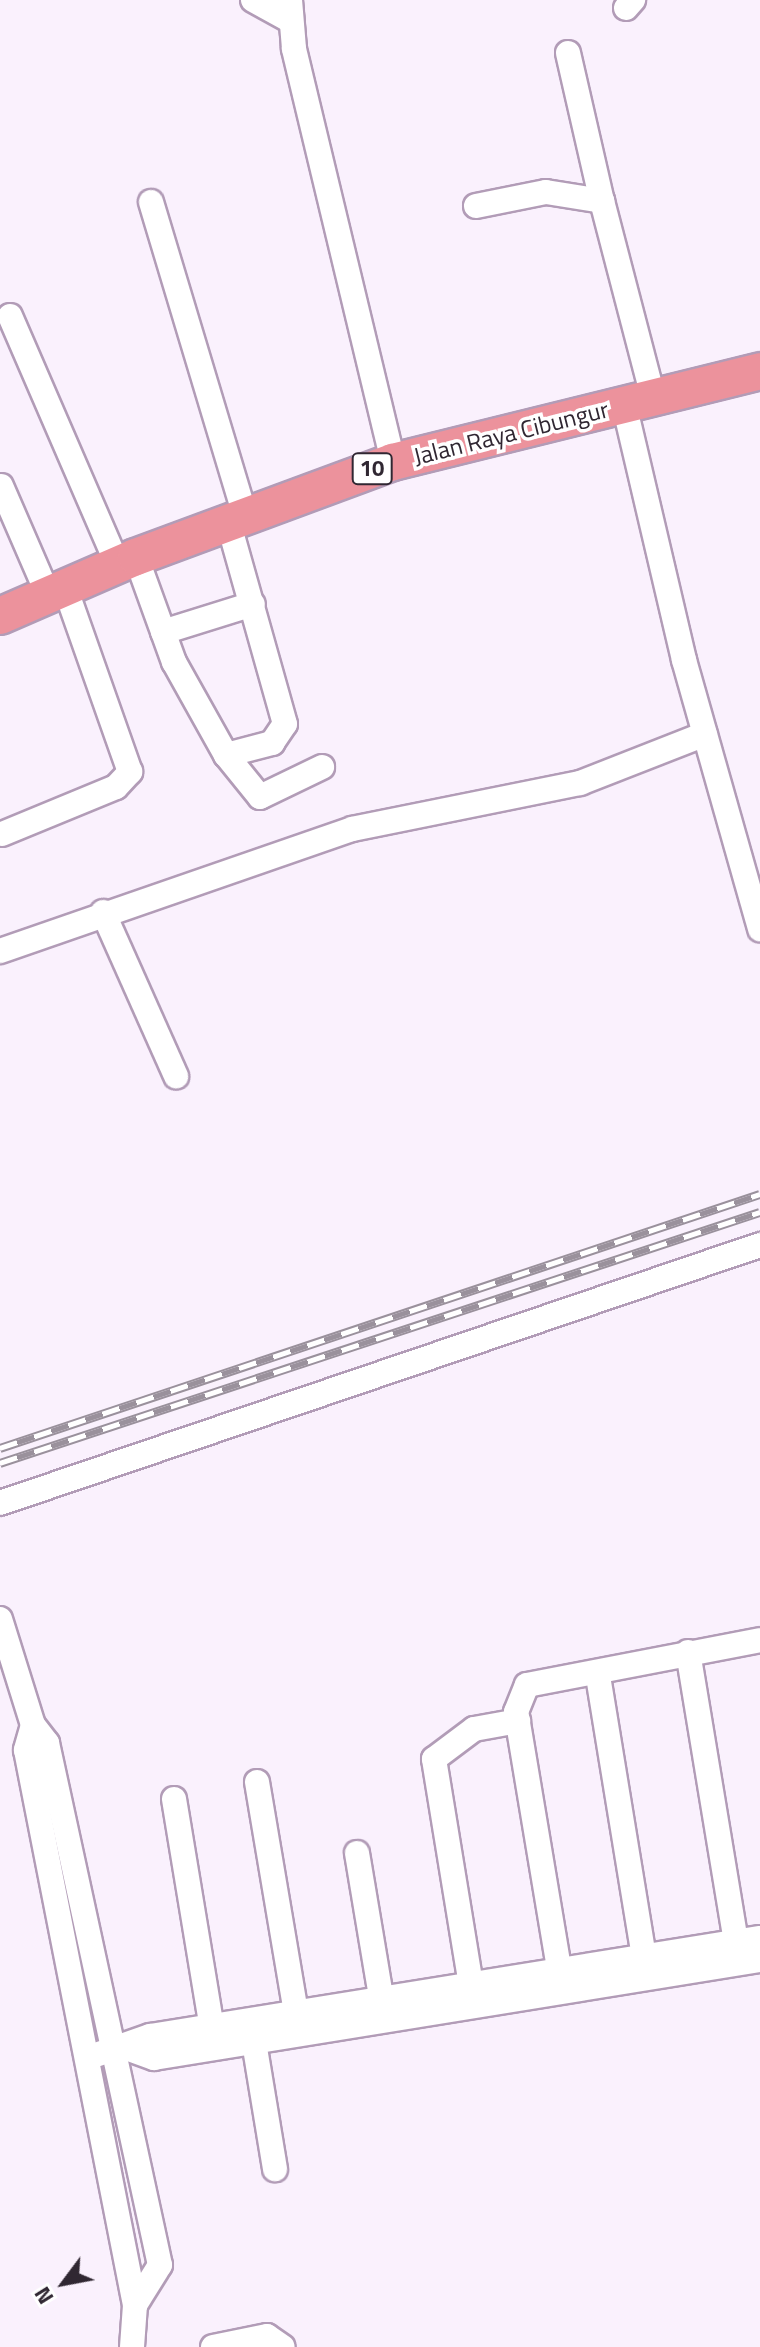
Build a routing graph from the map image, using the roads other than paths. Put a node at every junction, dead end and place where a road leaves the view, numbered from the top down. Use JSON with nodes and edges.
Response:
{"nodes":[{"id":1,"x":253,"y":0,"type":"edge"},
{"id":2,"x":290,"y":10,"type":"edge"},
{"id":3,"x":568,"y":53,"type":"dead end"},
{"id":4,"x":602,"y":201,"type":"junction"},
{"id":5,"x":151,"y":202,"type":"dead end"},
{"id":6,"x":476,"y":206,"type":"dead end"},
{"id":7,"x":10,"y":316,"type":"dead end"},
{"id":8,"x":760,"y":371,"type":"edge"},
{"id":9,"x":639,"y":401,"type":"junction"},
{"id":10,"x":393,"y":462,"type":"junction"},
{"id":11,"x":1,"y":486,"type":"edge"},
{"id":12,"x":237,"y":518,"type":"junction"},
{"id":13,"x":127,"y":561,"type":"junction"},
{"id":14,"x":58,"y":593,"type":"junction"},
{"id":15,"x":253,"y":604,"type":"junction"},
{"id":16,"x":0,"y":616,"type":"edge"},
{"id":17,"x":163,"y":632,"type":"junction"},
{"id":18,"x":705,"y":734,"type":"junction"},
{"id":19,"x":226,"y":755,"type":"junction"},
{"id":20,"x":322,"y":767,"type":"dead end"},
{"id":21,"x":2,"y":834,"type":"edge"},
{"id":22,"x":103,"y":912,"type":"junction"},
{"id":23,"x":760,"y":929,"type":"edge"},
{"id":24,"x":0,"y":951,"type":"edge"},
{"id":25,"x":176,"y":1076,"type":"dead end"},
{"id":26,"x":760,"y":1245,"type":"edge"},
{"id":27,"x":0,"y":1503,"type":"edge"},
{"id":28,"x":0,"y":1619,"type":"edge"},
{"id":29,"x":760,"y":1640,"type":"edge"},
{"id":30,"x":688,"y":1652,"type":"junction"},
{"id":31,"x":598,"y":1676,"type":"junction"},
{"id":32,"x":518,"y":1721,"type":"junction"},
{"id":33,"x":33,"y":1725,"type":"junction"},
{"id":34,"x":257,"y":1782,"type":"dead end"},
{"id":35,"x":174,"y":1799,"type":"dead end"},
{"id":36,"x":357,"y":1853,"type":"dead end"},
{"id":37,"x":748,"y":1940,"type":"edge"},
{"id":38,"x":760,"y":1960,"type":"edge"},
{"id":39,"x":646,"y":1968,"type":"junction"},
{"id":40,"x":561,"y":1981,"type":"junction"},
{"id":41,"x":471,"y":1985,"type":"junction"},
{"id":42,"x":384,"y":2010,"type":"junction"},
{"id":43,"x":296,"y":2013,"type":"junction"},
{"id":44,"x":214,"y":2037,"type":"junction"},
{"id":45,"x":254,"y":2042,"type":"junction"},
{"id":46,"x":122,"y":2050,"type":"junction"},
{"id":47,"x":90,"y":2057,"type":"junction"},
{"id":48,"x":275,"y":2169,"type":"dead end"},
{"id":49,"x":135,"y":2305,"type":"junction"},
{"id":50,"x":132,"y":2347,"type":"edge"},
{"id":51,"x":213,"y":2347,"type":"edge"},
{"id":52,"x":283,"y":2347,"type":"edge"}],
"edges":[{"from":1,"to":2,"type":"street"},
{"from":2,"to":10,"type":"street"},
{"from":3,"to":4,"type":"street"},
{"from":4,"to":6,"type":"street"},
{"from":4,"to":9,"type":"street"},
{"from":5,"to":12,"type":"street"},
{"from":7,"to":13,"type":"street"},
{"from":8,"to":9,"type":"highway","name":"Jalan Raya Cibungur","number":"10"},
{"from":9,"to":10,"type":"highway","name":"Jalan Raya Cibungur","number":"10"},
{"from":9,"to":18,"type":"street"},
{"from":10,"to":12,"type":"highway","name":"Jalan Raya Cibungur","number":"10"},
{"from":11,"to":14,"type":"street"},
{"from":12,"to":13,"type":"highway","name":"Jalan Raya Cibungur","number":"10"},
{"from":12,"to":15,"type":"street"},
{"from":13,"to":14,"type":"highway","name":"Jalan Raya Cibungur","number":"10"},
{"from":13,"to":17,"type":"street"},
{"from":14,"to":16,"type":"highway","name":"Jalan Raya Cibungur","number":"10"},
{"from":14,"to":21,"type":"street"},
{"from":15,"to":17,"type":"street"},
{"from":15,"to":19,"type":"street"},
{"from":17,"to":19,"type":"street"},
{"from":18,"to":22,"type":"street"},
{"from":18,"to":23,"type":"street"},
{"from":19,"to":20,"type":"street"},
{"from":22,"to":24,"type":"street"},
{"from":22,"to":25,"type":"street"},
{"from":26,"to":27,"type":"street"},
{"from":28,"to":33,"type":"street"},
{"from":29,"to":30,"type":"street"},
{"from":30,"to":31,"type":"street"},
{"from":30,"to":37,"type":"street"},
{"from":31,"to":32,"type":"street"},
{"from":31,"to":39,"type":"street"},
{"from":32,"to":40,"type":"street"},
{"from":32,"to":41,"type":"street"},
{"from":33,"to":46,"type":"street"},
{"from":33,"to":47,"type":"street"},
{"from":34,"to":43,"type":"street"},
{"from":35,"to":44,"type":"street"},
{"from":36,"to":42,"type":"street"},
{"from":37,"to":39,"type":"street"},
{"from":38,"to":39,"type":"street"},
{"from":39,"to":40,"type":"street"},
{"from":40,"to":41,"type":"street"},
{"from":40,"to":42,"type":"street"},
{"from":41,"to":42,"type":"street"},
{"from":42,"to":43,"type":"street"},
{"from":42,"to":45,"type":"street"},
{"from":43,"to":44,"type":"street"},
{"from":44,"to":45,"type":"street"},
{"from":44,"to":46,"type":"street"},
{"from":45,"to":48,"type":"street"},
{"from":46,"to":47,"type":"street"},
{"from":46,"to":49,"type":"street"},
{"from":47,"to":49,"type":"street"},
{"from":49,"to":50,"type":"street"},
{"from":51,"to":52,"type":"street"}]}
